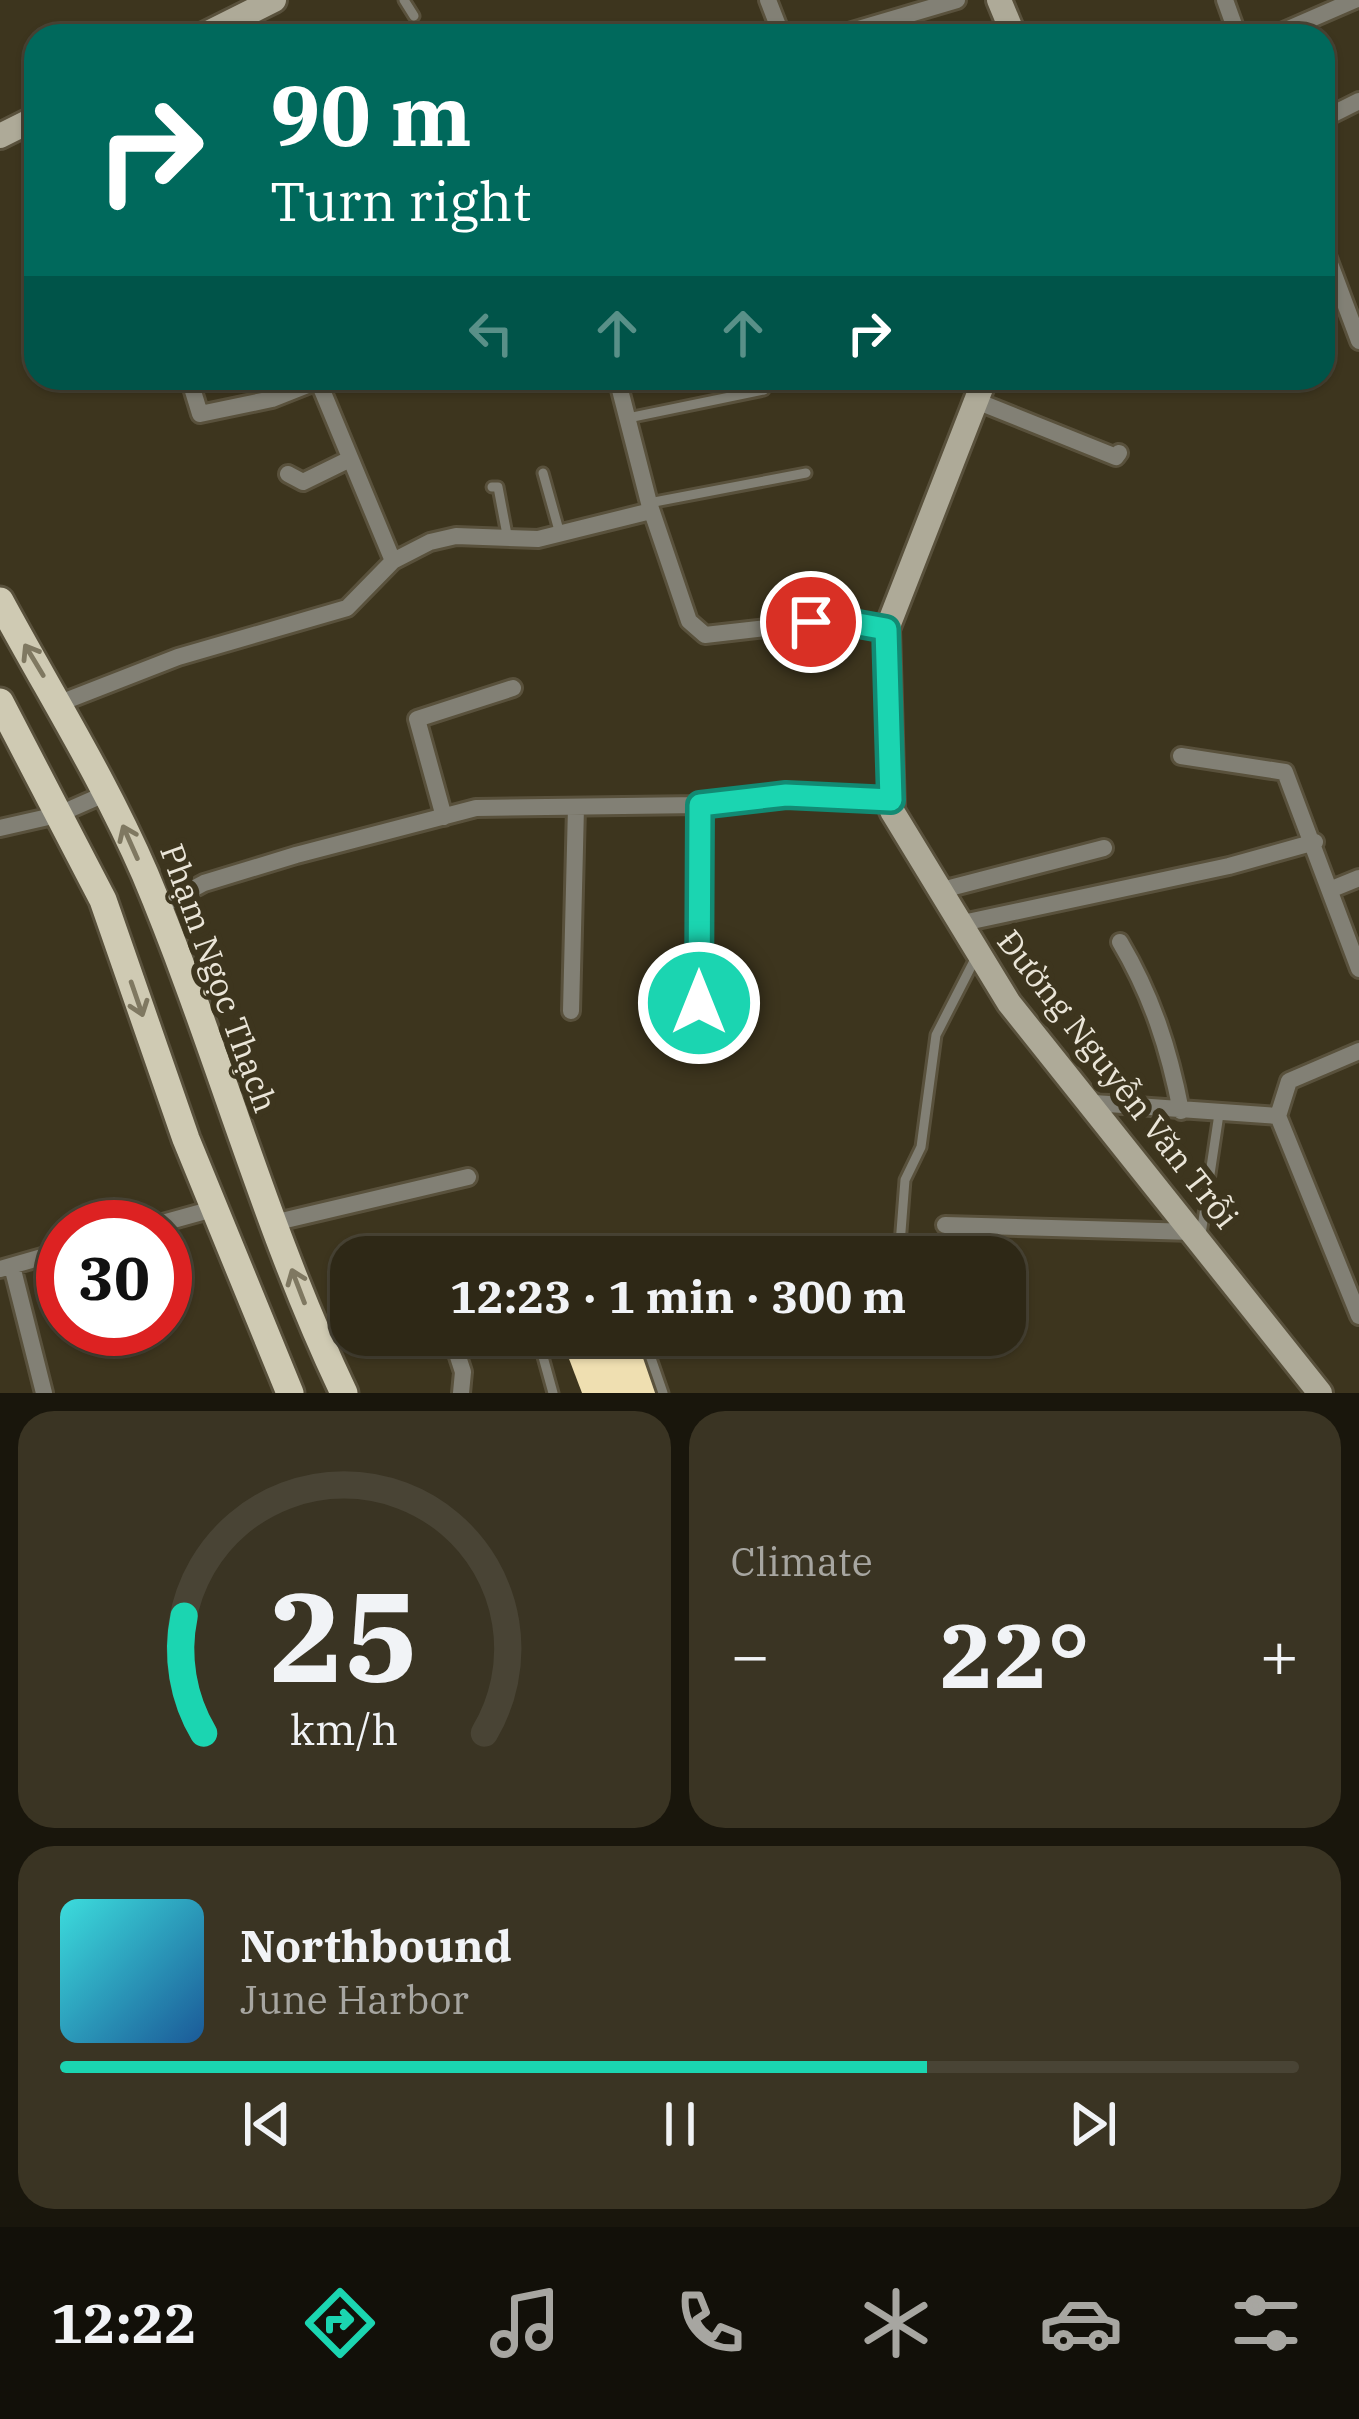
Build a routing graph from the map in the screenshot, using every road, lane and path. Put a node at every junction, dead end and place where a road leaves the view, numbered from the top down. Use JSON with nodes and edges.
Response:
{"nodes":[{"id":1,"x":274,"y":0,"type":"edge"},
{"id":2,"x":404,"y":0,"type":"edge"},
{"id":3,"x":957,"y":0,"type":"edge"},
{"id":4,"x":1355,"y":0,"type":"edge"},
{"id":5,"x":414,"y":16,"type":"dead end"},
{"id":6,"x":226,"y":24,"type":"edge"},
{"id":7,"x":876,"y":24,"type":"edge"},
{"id":8,"x":1300,"y":24,"type":"edge"},
{"id":9,"x":1335,"y":277,"type":"edge"},
{"id":10,"x":1359,"y":341,"type":"edge"},
{"id":11,"x":193,"y":390,"type":"edge"},
{"id":12,"x":294,"y":390,"type":"edge"},
{"id":13,"x":324,"y":390,"type":"edge"},
{"id":14,"x":620,"y":390,"type":"edge"},
{"id":15,"x":764,"y":390,"type":"dead end"},
{"id":16,"x":980,"y":390,"type":"edge"},
{"id":17,"x":982,"y":390,"type":"edge"},
{"id":18,"x":628,"y":418,"type":"junction"},
{"id":19,"x":1119,"y":453,"type":"dead end"},
{"id":20,"x":350,"y":459,"type":"junction"},
{"id":21,"x":543,"y":472,"type":"dead end"},
{"id":22,"x":806,"y":473,"type":"dead end"},
{"id":23,"x":288,"y":474,"type":"dead end"},
{"id":24,"x":492,"y":487,"type":"dead end"},
{"id":25,"x":650,"y":507,"type":"junction"},
{"id":26,"x":560,"y":534,"type":"junction"},
{"id":27,"x":508,"y":540,"type":"junction"},
{"id":28,"x":393,"y":561,"type":"junction"},
{"id":29,"x":796,"y":585,"type":"dead end"},
{"id":30,"x":0,"y":601,"type":"edge"},
{"id":31,"x":811,"y":622,"type":"junction"},
{"id":32,"x":886,"y":629,"type":"junction"},
{"id":33,"x":513,"y":688,"type":"dead end"},
{"id":34,"x":0,"y":702,"type":"edge"},
{"id":35,"x":60,"y":704,"type":"junction"},
{"id":36,"x":1180,"y":756,"type":"dead end"},
{"id":37,"x":107,"y":793,"type":"junction"},
{"id":38,"x":891,"y":800,"type":"junction"},
{"id":39,"x":700,"y":805,"type":"junction"},
{"id":40,"x":576,"y":807,"type":"junction"},
{"id":41,"x":58,"y":815,"type":"junction"},
{"id":42,"x":444,"y":817,"type":"junction"},
{"id":43,"x":0,"y":828,"type":"edge"},
{"id":44,"x":1315,"y":842,"type":"junction"},
{"id":45,"x":1105,"y":848,"type":"dead end"},
{"id":46,"x":1359,"y":878,"type":"edge"},
{"id":47,"x":1332,"y":889,"type":"junction"},
{"id":48,"x":942,"y":890,"type":"junction"},
{"id":49,"x":157,"y":908,"type":"junction"},
{"id":50,"x":958,"y":924,"type":"junction"},
{"id":51,"x":1120,"y":942,"type":"dead end"},
{"id":52,"x":978,"y":954,"type":"junction"},
{"id":53,"x":1359,"y":969,"type":"edge"},
{"id":54,"x":699,"y":1003,"type":"dead end"},
{"id":55,"x":571,"y":1011,"type":"dead end"},
{"id":56,"x":1359,"y":1052,"type":"edge"},
{"id":57,"x":1094,"y":1103,"type":"junction"},
{"id":58,"x":1181,"y":1111,"type":"junction"},
{"id":59,"x":1219,"y":1114,"type":"junction"},
{"id":60,"x":1278,"y":1116,"type":"junction"},
{"id":61,"x":468,"y":1177,"type":"dead end"},
{"id":62,"x":213,"y":1209,"type":"junction"},
{"id":63,"x":192,"y":1215,"type":"edge"},
{"id":64,"x":274,"y":1222,"type":"junction"},
{"id":65,"x":945,"y":1225,"type":"dead end"},
{"id":66,"x":1197,"y":1235,"type":"junction"},
{"id":67,"x":901,"y":1236,"type":"edge"},
{"id":68,"x":36,"y":1259,"type":"edge"},
{"id":69,"x":6,"y":1268,"type":"edge"},
{"id":70,"x":1359,"y":1316,"type":"edge"},
{"id":71,"x":458,"y":1356,"type":"edge"},
{"id":72,"x":542,"y":1356,"type":"edge"},
{"id":73,"x":650,"y":1356,"type":"edge"},
{"id":74,"x":44,"y":1393,"type":"edge"},
{"id":75,"x":290,"y":1393,"type":"edge"},
{"id":76,"x":344,"y":1393,"type":"edge"},
{"id":77,"x":461,"y":1393,"type":"edge"},
{"id":78,"x":553,"y":1393,"type":"edge"},
{"id":79,"x":663,"y":1393,"type":"edge"},
{"id":80,"x":1320,"y":1393,"type":"edge"}],
"edges":[{"from":1,"to":6,"type":"street"},
{"from":2,"to":5,"type":"lane"},
{"from":3,"to":7,"type":"street"},
{"from":4,"to":8,"type":"street"},
{"from":9,"to":10,"type":"street"},
{"from":11,"to":12,"type":"street"},
{"from":13,"to":20,"type":"street"},
{"from":14,"to":18,"type":"street"},
{"from":15,"to":18,"type":"lane"},
{"from":16,"to":32,"type":"street","name":"Đường Nguyễn Văn Trỗi"},
{"from":17,"to":19,"type":"street"},
{"from":18,"to":25,"type":"street"},
{"from":20,"to":23,"type":"street"},
{"from":20,"to":28,"type":"street"},
{"from":21,"to":26,"type":"lane"},
{"from":22,"to":25,"type":"lane"},
{"from":24,"to":27,"type":"lane"},
{"from":25,"to":26,"type":"street"},
{"from":25,"to":31,"type":"street"},
{"from":26,"to":27,"type":"street"},
{"from":27,"to":28,"type":"street"},
{"from":28,"to":35,"type":"street"},
{"from":29,"to":31,"type":"lane"},
{"from":35,"to":30,"type":"main road","name":"Phạm Ngọc Thạch","one_way":true},
{"from":31,"to":32,"type":"street"},
{"from":32,"to":38,"type":"street","name":"Đường Nguyễn Văn Trỗi"},
{"from":33,"to":42,"type":"street"},
{"from":34,"to":41,"type":"main road"},
{"from":35,"to":37,"type":"main road","name":"Phạm Ngọc Thạch"},
{"from":36,"to":44,"type":"street"},
{"from":37,"to":41,"type":"street"},
{"from":49,"to":37,"type":"main road","name":"Phạm Ngọc Thạch","one_way":true},
{"from":38,"to":39,"type":"street"},
{"from":38,"to":48,"type":"street","name":"Đường Nguyễn Văn Trỗi"},
{"from":39,"to":40,"type":"street"},
{"from":39,"to":54,"type":"street"},
{"from":40,"to":42,"type":"street"},
{"from":40,"to":55,"type":"street"},
{"from":41,"to":43,"type":"street"},
{"from":41,"to":62,"type":"main road","one_way":true},
{"from":42,"to":49,"type":"street"},
{"from":44,"to":47,"type":"street"},
{"from":44,"to":50,"type":"street"},
{"from":45,"to":48,"type":"street"},
{"from":46,"to":47,"type":"street"},
{"from":47,"to":53,"type":"street"},
{"from":48,"to":50,"type":"street","name":"Đường Nguyễn Văn Trỗi"},
{"from":49,"to":64,"type":"main road","name":"Phạm Ngọc Thạch"},
{"from":50,"to":52,"type":"street","name":"Đường Nguyễn Văn Trỗi"},
{"from":51,"to":58,"type":"street"},
{"from":52,"to":57,"type":"street","name":"Đường Nguyễn Văn Trỗi"},
{"from":52,"to":67,"type":"lane"},
{"from":56,"to":60,"type":"street"},
{"from":57,"to":58,"type":"street"},
{"from":57,"to":66,"type":"street","name":"Đường Nguyễn Văn Trỗi"},
{"from":58,"to":59,"type":"street"},
{"from":59,"to":60,"type":"street"},
{"from":59,"to":66,"type":"lane"},
{"from":60,"to":70,"type":"street"},
{"from":61,"to":64,"type":"street"},
{"from":62,"to":63,"type":"street"},
{"from":62,"to":75,"type":"main road"},
{"from":76,"to":64,"type":"main road","name":"Phạm Ngọc Thạch","one_way":true},
{"from":65,"to":66,"type":"street"},
{"from":66,"to":80,"type":"street","name":"Đường Nguyễn Văn Trỗi"},
{"from":68,"to":69,"type":"street"},
{"from":69,"to":74,"type":"street"},
{"from":71,"to":77,"type":"street"},
{"from":72,"to":78,"type":"lane"},
{"from":73,"to":79,"type":"lane"}]}
